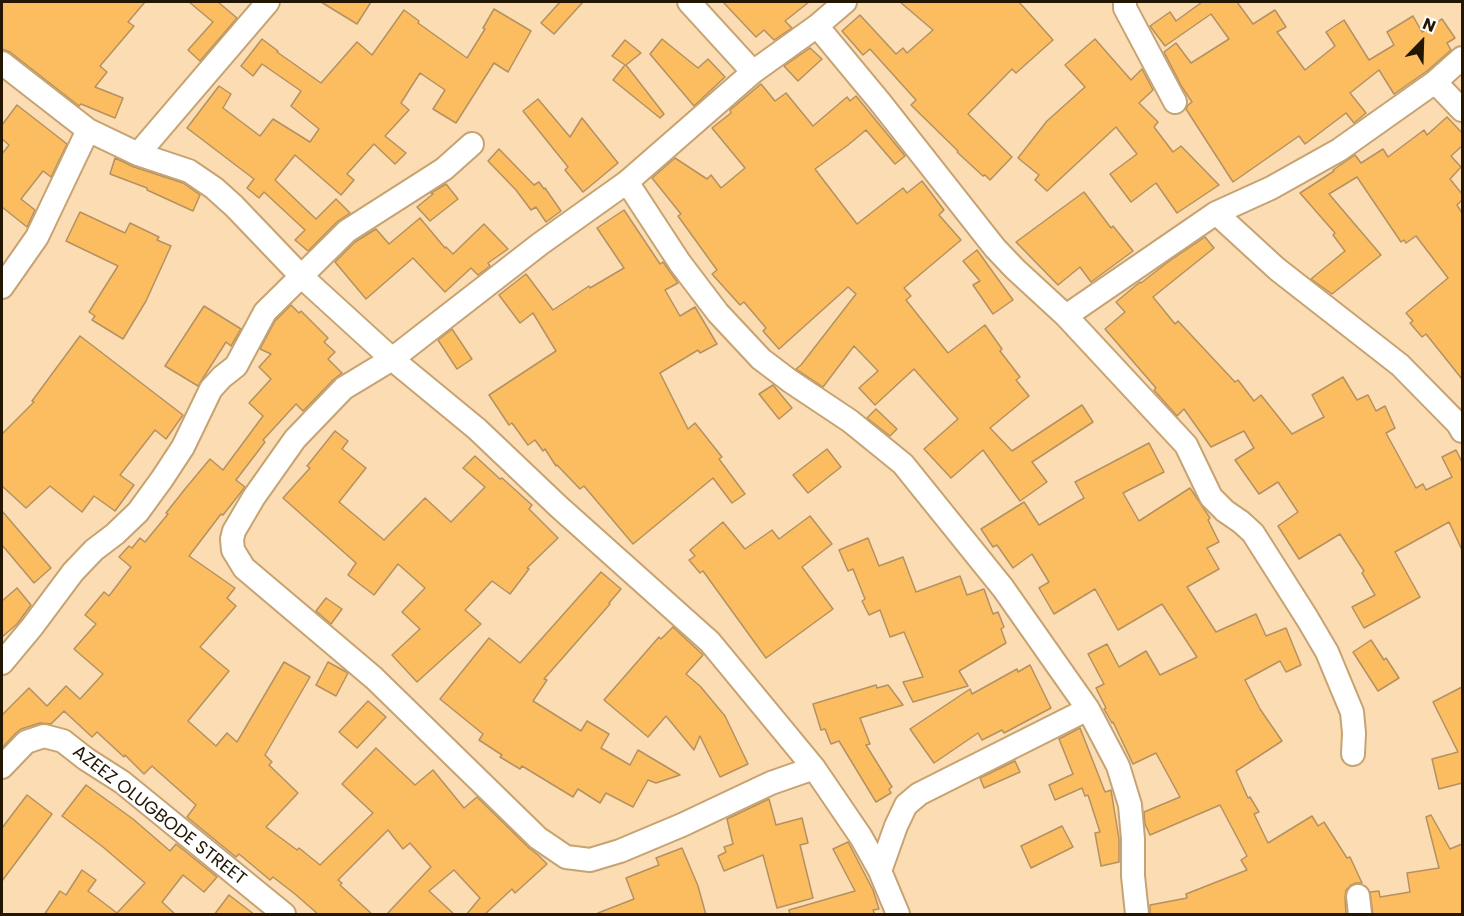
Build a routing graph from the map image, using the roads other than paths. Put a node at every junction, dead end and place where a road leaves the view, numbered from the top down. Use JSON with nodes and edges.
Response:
{"nodes":[{"id":1,"x":268,"y":2,"type":"edge"},
{"id":2,"x":689,"y":2,"type":"edge"},
{"id":3,"x":845,"y":2,"type":"edge"},
{"id":4,"x":1125,"y":2,"type":"edge"},
{"id":5,"x":817,"y":26,"type":"junction"},
{"id":6,"x":1462,"y":58,"type":"edge"},
{"id":7,"x":2,"y":63,"type":"edge"},
{"id":8,"x":753,"y":72,"type":"junction"},
{"id":9,"x":1435,"y":82,"type":"junction"},
{"id":10,"x":1175,"y":102,"type":"dead end"},
{"id":11,"x":1462,"y":110,"type":"edge"},
{"id":12,"x":88,"y":130,"type":"junction"},
{"id":13,"x":472,"y":144,"type":"dead end"},
{"id":14,"x":138,"y":154,"type":"junction"},
{"id":15,"x":627,"y":182,"type":"junction"},
{"id":16,"x":1216,"y":213,"type":"junction"},
{"id":17,"x":301,"y":276,"type":"junction"},
{"id":18,"x":2,"y":287,"type":"edge"},
{"id":19,"x":1066,"y":316,"type":"junction"},
{"id":20,"x":392,"y":359,"type":"junction"},
{"id":21,"x":1462,"y":430,"type":"edge"},
{"id":22,"x":2,"y":663,"type":"edge"},
{"id":23,"x":1088,"y":709,"type":"junction"},
{"id":24,"x":1353,"y":754,"type":"dead end"},
{"id":25,"x":2,"y":767,"type":"edge"},
{"id":26,"x":814,"y":768,"type":"junction"},
{"id":27,"x":880,"y":871,"type":"junction"},
{"id":28,"x":284,"y":915,"type":"edge"},
{"id":29,"x":898,"y":915,"type":"edge"},
{"id":30,"x":1137,"y":915,"type":"edge"}],
"edges":[{"from":1,"to":14,"type":"street"},
{"from":2,"to":8,"type":"street"},
{"from":3,"to":5,"type":"street"},
{"from":4,"to":10,"type":"street"},
{"from":5,"to":8,"type":"street"},
{"from":5,"to":19,"type":"street"},
{"from":6,"to":9,"type":"street"},
{"from":7,"to":12,"type":"street"},
{"from":8,"to":15,"type":"street"},
{"from":9,"to":11,"type":"street"},
{"from":9,"to":16,"type":"street"},
{"from":12,"to":14,"type":"street"},
{"from":12,"to":18,"type":"street"},
{"from":13,"to":17,"type":"street"},
{"from":14,"to":17,"type":"street"},
{"from":15,"to":20,"type":"street"},
{"from":15,"to":23,"type":"street"},
{"from":16,"to":19,"type":"street"},
{"from":16,"to":21,"type":"street"},
{"from":17,"to":20,"type":"street"},
{"from":17,"to":22,"type":"street"},
{"from":19,"to":24,"type":"street"},
{"from":20,"to":26,"type":"street"},
{"from":20,"to":26,"type":"street"},
{"from":23,"to":27,"type":"street"},
{"from":23,"to":30,"type":"street"},
{"from":25,"to":28,"type":"street","name":"AZEEZ OLUGBODE STREET"},
{"from":26,"to":27,"type":"street"},
{"from":27,"to":29,"type":"street"}]}
